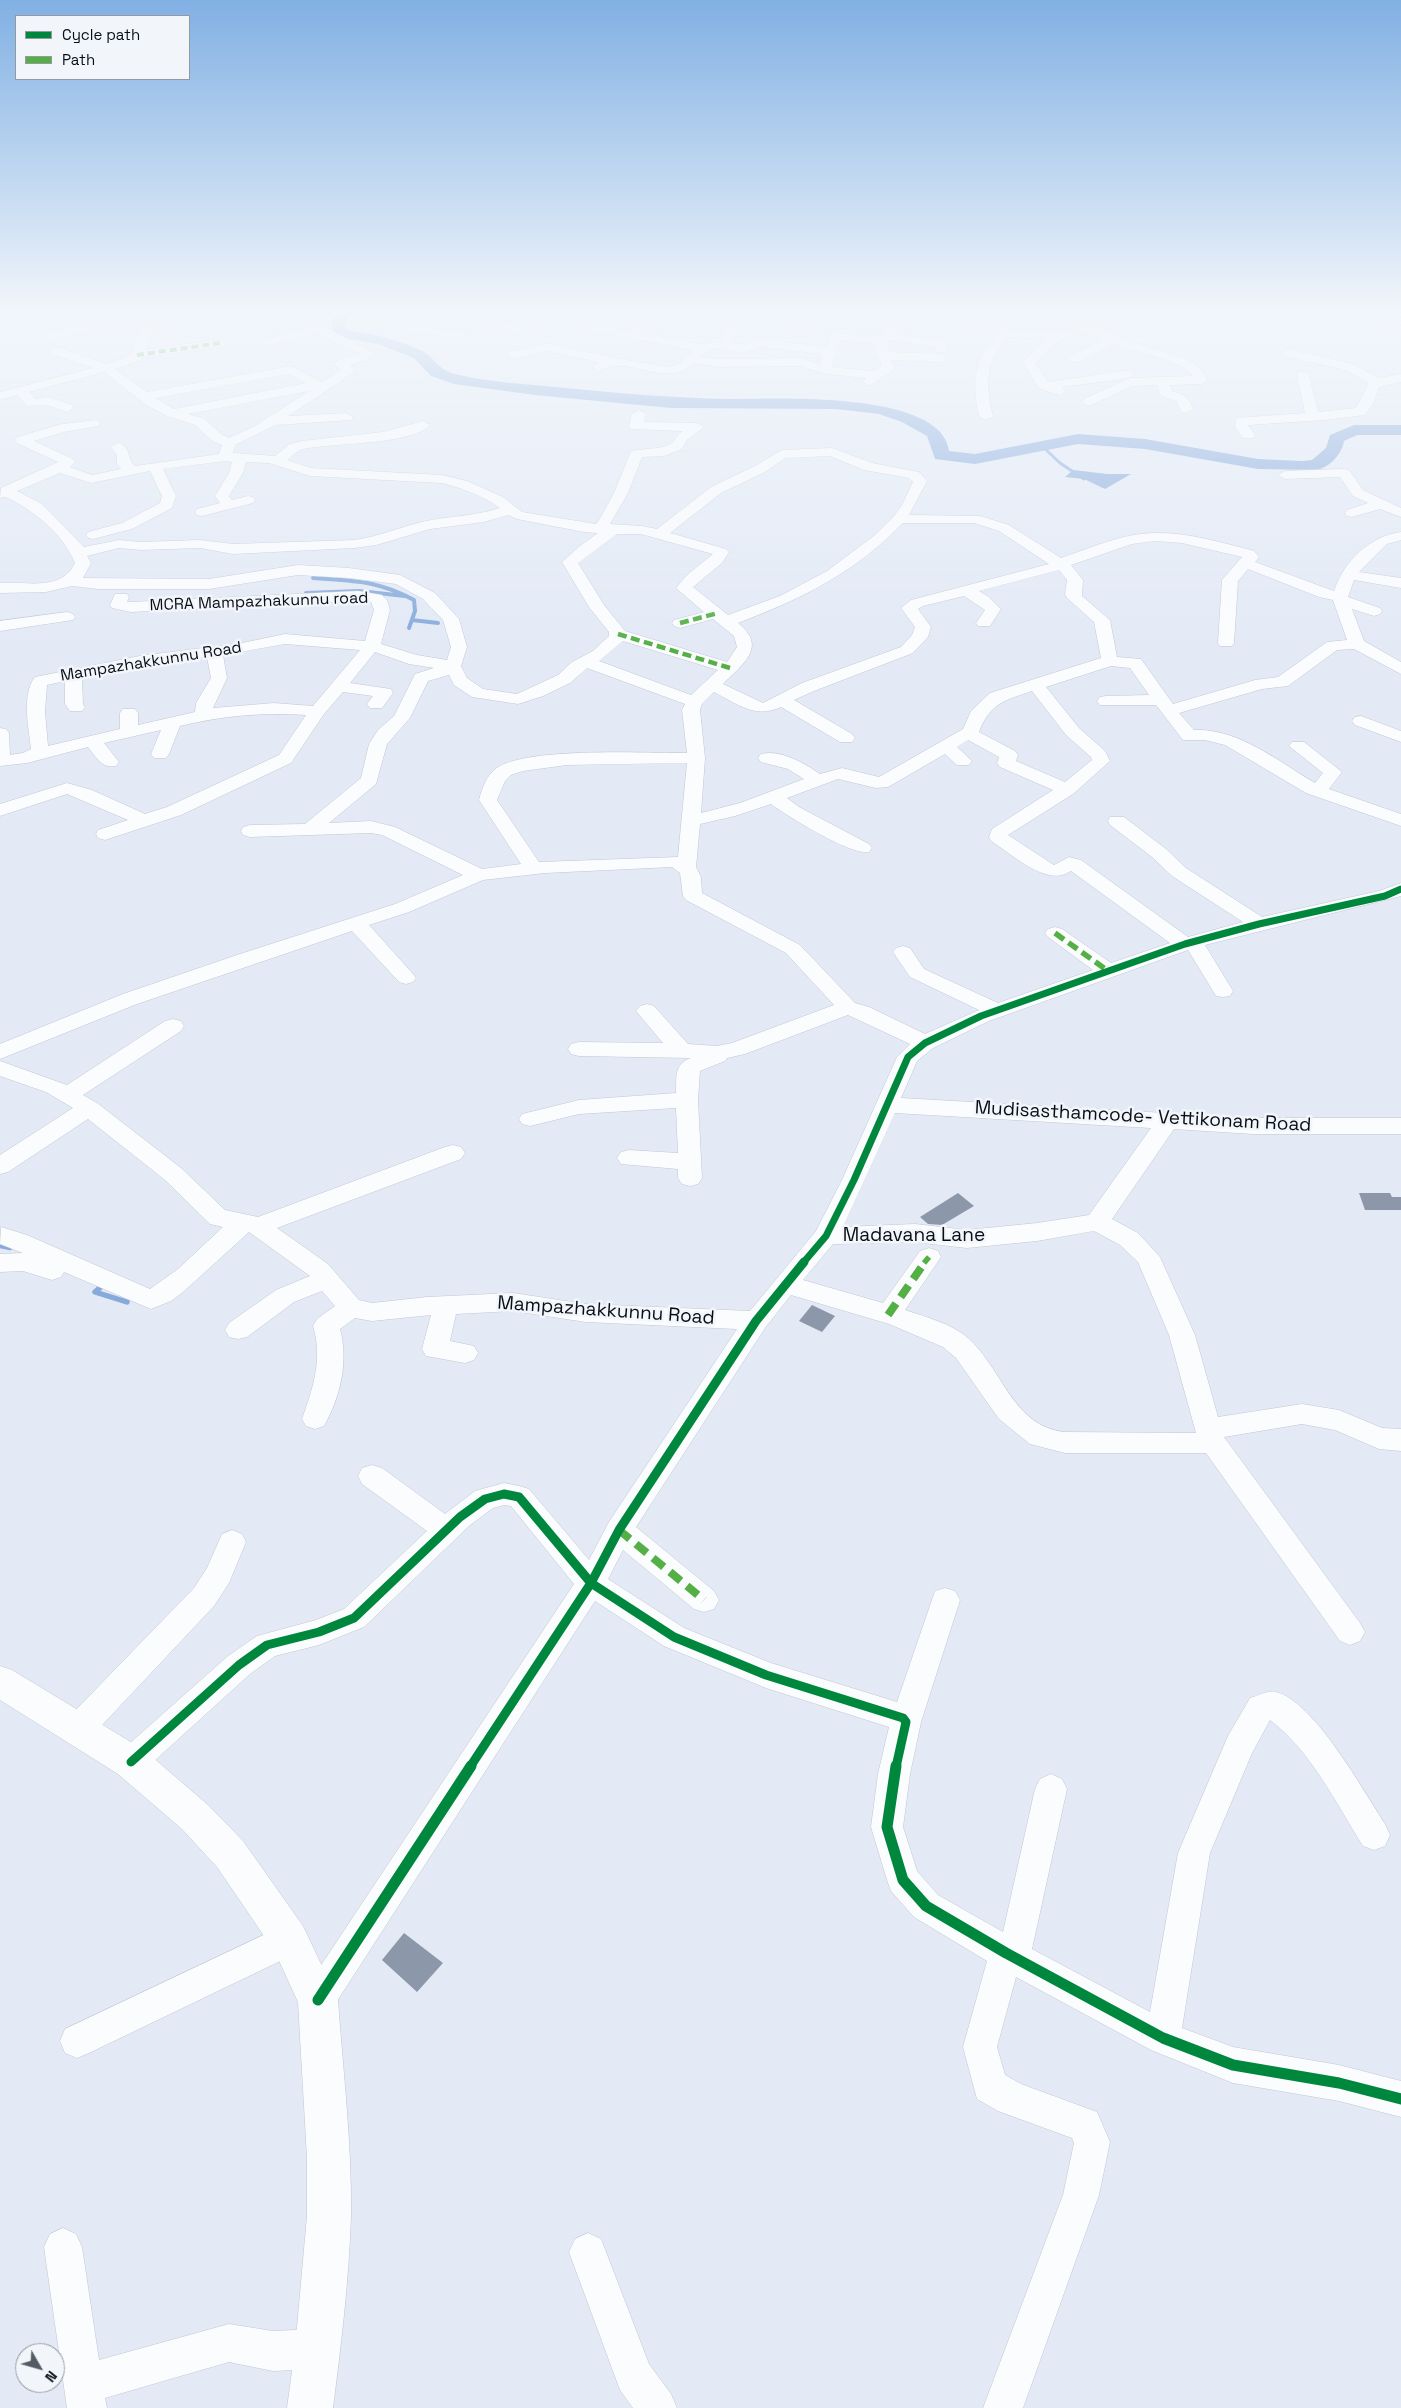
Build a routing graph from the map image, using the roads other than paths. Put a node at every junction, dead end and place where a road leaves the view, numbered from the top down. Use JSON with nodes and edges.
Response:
{"nodes":[{"id":1,"x":48,"y":425,"type":"edge"},
{"id":2,"x":81,"y":425,"type":"edge"},
{"id":3,"x":204,"y":425,"type":"edge"},
{"id":4,"x":265,"y":425,"type":"edge"},
{"id":5,"x":636,"y":425,"type":"edge"},
{"id":6,"x":1242,"y":425,"type":"edge"},
{"id":7,"x":423,"y":426,"type":"dead end"},
{"id":8,"x":57,"y":430,"type":"junction"},
{"id":9,"x":1248,"y":435,"type":"dead end"},
{"id":10,"x":118,"y":446,"type":"dead end"},
{"id":11,"x":231,"y":453,"type":"junction"},
{"id":12,"x":277,"y":461,"type":"junction"},
{"id":13,"x":155,"y":466,"type":"junction"},
{"id":14,"x":57,"y":469,"type":"junction"},
{"id":15,"x":132,"y":471,"type":"junction"},
{"id":16,"x":1286,"y":475,"type":"dead end"},
{"id":17,"x":3,"y":492,"type":"edge"},
{"id":18,"x":248,"y":500,"type":"dead end"},
{"id":19,"x":1382,"y":504,"type":"junction"},
{"id":20,"x":229,"y":505,"type":"junction"},
{"id":21,"x":509,"y":510,"type":"junction"},
{"id":22,"x":202,"y":512,"type":"dead end"},
{"id":23,"x":1352,"y":513,"type":"dead end"},
{"id":24,"x":1401,"y":514,"type":"edge"},
{"id":25,"x":899,"y":518,"type":"junction"},
{"id":26,"x":607,"y":529,"type":"junction"},
{"id":27,"x":660,"y":534,"type":"junction"},
{"id":28,"x":1401,"y":536,"type":"edge"},
{"id":29,"x":69,"y":539,"type":"junction"},
{"id":30,"x":360,"y":544,"type":"junction"},
{"id":31,"x":79,"y":553,"type":"junction"},
{"id":32,"x":1244,"y":563,"type":"junction"},
{"id":33,"x":1062,"y":565,"type":"junction"},
{"id":34,"x":0,"y":571,"type":"edge"},
{"id":35,"x":1349,"y":575,"type":"junction"},
{"id":36,"x":400,"y":580,"type":"junction"},
{"id":37,"x":71,"y":581,"type":"junction"},
{"id":38,"x":1401,"y":583,"type":"edge"},
{"id":39,"x":0,"y":588,"type":"edge"},
{"id":40,"x":21,"y":588,"type":"junction"},
{"id":41,"x":762,"y":590,"type":"dead end"},
{"id":42,"x":965,"y":590,"type":"junction"},
{"id":43,"x":121,"y":597,"type":"dead end"},
{"id":44,"x":786,"y":599,"type":"junction"},
{"id":45,"x":1341,"y":599,"type":"junction"},
{"id":46,"x":11,"y":604,"type":"dead end"},
{"id":47,"x":1374,"y":611,"type":"dead end"},
{"id":48,"x":67,"y":617,"type":"dead end"},
{"id":49,"x":723,"y":617,"type":"junction"},
{"id":50,"x":984,"y":623,"type":"dead end"},
{"id":51,"x":680,"y":624,"type":"dead end"},
{"id":52,"x":0,"y":626,"type":"edge"},
{"id":53,"x":618,"y":634,"type":"junction"},
{"id":54,"x":1226,"y":643,"type":"dead end"},
{"id":55,"x":1358,"y":644,"type":"junction"},
{"id":56,"x":372,"y":646,"type":"junction"},
{"id":57,"x":214,"y":651,"type":"junction"},
{"id":58,"x":1110,"y":661,"type":"junction"},
{"id":59,"x":587,"y":662,"type":"junction"},
{"id":60,"x":872,"y":664,"type":"junction"},
{"id":61,"x":454,"y":668,"type":"junction"},
{"id":62,"x":730,"y":668,"type":"junction"},
{"id":63,"x":1401,"y":669,"type":"edge"},
{"id":64,"x":72,"y":673,"type":"junction"},
{"id":65,"x":885,"y":676,"type":"dead end"},
{"id":66,"x":1036,"y":684,"type":"junction"},
{"id":67,"x":712,"y":685,"type":"junction"},
{"id":68,"x":339,"y":686,"type":"junction"},
{"id":69,"x":781,"y":700,"type":"junction"},
{"id":70,"x":1106,"y":700,"type":"dead end"},
{"id":71,"x":694,"y":702,"type":"junction"},
{"id":72,"x":376,"y":704,"type":"dead end"},
{"id":73,"x":1165,"y":705,"type":"junction"},
{"id":74,"x":76,"y":707,"type":"dead end"},
{"id":75,"x":318,"y":711,"type":"junction"},
{"id":76,"x":129,"y":713,"type":"dead end"},
{"id":77,"x":203,"y":716,"type":"junction"},
{"id":78,"x":1361,"y":721,"type":"dead end"},
{"id":79,"x":172,"y":724,"type":"junction"},
{"id":80,"x":0,"y":733,"type":"edge"},
{"id":81,"x":129,"y":733,"type":"junction"},
{"id":82,"x":968,"y":733,"type":"junction"},
{"id":83,"x":1401,"y":737,"type":"edge"},
{"id":84,"x":846,"y":738,"type":"dead end"},
{"id":85,"x":93,"y":742,"type":"junction"},
{"id":86,"x":946,"y":746,"type":"junction"},
{"id":87,"x":1298,"y":746,"type":"dead end"},
{"id":88,"x":35,"y":754,"type":"junction"},
{"id":89,"x":160,"y":754,"type":"dead end"},
{"id":90,"x":696,"y":758,"type":"junction"},
{"id":91,"x":768,"y":758,"type":"dead end"},
{"id":92,"x":0,"y":761,"type":"edge"},
{"id":93,"x":962,"y":761,"type":"dead end"},
{"id":94,"x":110,"y":762,"type":"dead end"},
{"id":95,"x":817,"y":780,"type":"junction"},
{"id":96,"x":1067,"y":790,"type":"junction"},
{"id":97,"x":1318,"y":791,"type":"junction"},
{"id":98,"x":774,"y":798,"type":"junction"},
{"id":99,"x":0,"y":810,"type":"edge"},
{"id":100,"x":691,"y":820,"type":"junction"},
{"id":101,"x":1401,"y":820,"type":"edge"},
{"id":102,"x":144,"y":821,"type":"junction"},
{"id":103,"x":1117,"y":821,"type":"dead end"},
{"id":104,"x":310,"y":829,"type":"junction"},
{"id":105,"x":250,"y":831,"type":"dead end"},
{"id":106,"x":105,"y":834,"type":"dead end"},
{"id":107,"x":862,"y":848,"type":"dead end"},
{"id":108,"x":687,"y":866,"type":"junction"},
{"id":109,"x":534,"y":869,"type":"junction"},
{"id":110,"x":479,"y":875,"type":"junction"},
{"id":111,"x":1401,"y":889,"type":"edge"},
{"id":112,"x":356,"y":923,"type":"junction"},
{"id":113,"x":1259,"y":924,"type":"junction"},
{"id":114,"x":1055,"y":933,"type":"dead end"},
{"id":115,"x":1189,"y":943,"type":"junction"},
{"id":116,"x":903,"y":952,"type":"dead end"},
{"id":117,"x":1108,"y":971,"type":"junction"},
{"id":118,"x":406,"y":978,"type":"dead end"},
{"id":119,"x":1223,"y":991,"type":"dead end"},
{"id":120,"x":850,"y":1008,"type":"junction"},
{"id":121,"x":997,"y":1010,"type":"junction"},
{"id":122,"x":647,"y":1011,"type":"dead end"},
{"id":123,"x":173,"y":1026,"type":"dead end"},
{"id":124,"x":925,"y":1043,"type":"junction"},
{"id":125,"x":579,"y":1048,"type":"dead end"},
{"id":126,"x":732,"y":1050,"type":"junction"},
{"id":127,"x":682,"y":1051,"type":"junction"},
{"id":128,"x":0,"y":1052,"type":"edge"},
{"id":129,"x":0,"y":1068,"type":"edge"},
{"id":130,"x":67,"y":1095,"type":"junction"},
{"id":131,"x":688,"y":1100,"type":"junction"},
{"id":132,"x":886,"y":1105,"type":"junction"},
{"id":133,"x":89,"y":1108,"type":"junction"},
{"id":134,"x":530,"y":1119,"type":"dead end"},
{"id":135,"x":1168,"y":1121,"type":"junction"},
{"id":136,"x":1401,"y":1126,"type":"edge"},
{"id":137,"x":454,"y":1153,"type":"dead end"},
{"id":138,"x":629,"y":1158,"type":"dead end"},
{"id":139,"x":2,"y":1162,"type":"edge"},
{"id":140,"x":689,"y":1170,"type":"joint"},
{"id":141,"x":1097,"y":1222,"type":"junction"},
{"id":142,"x":251,"y":1223,"type":"junction"},
{"id":143,"x":1,"y":1236,"type":"edge"},
{"id":144,"x":826,"y":1236,"type":"junction"},
{"id":145,"x":929,"y":1257,"type":"dead end"},
{"id":146,"x":0,"y":1263,"type":"edge"},
{"id":147,"x":64,"y":1274,"type":"dead end"},
{"id":148,"x":327,"y":1280,"type":"junction"},
{"id":149,"x":787,"y":1285,"type":"junction"},
{"id":150,"x":446,"y":1305,"type":"junction"},
{"id":151,"x":352,"y":1308,"type":"junction"},
{"id":152,"x":888,"y":1315,"type":"junction"},
{"id":153,"x":756,"y":1320,"type":"junction"},
{"id":154,"x":238,"y":1330,"type":"dead end"},
{"id":155,"x":465,"y":1353,"type":"dead end"},
{"id":156,"x":315,"y":1420,"type":"dead end"},
{"id":157,"x":1210,"y":1436,"type":"junction"},
{"id":158,"x":1401,"y":1440,"type":"edge"},
{"id":159,"x":372,"y":1476,"type":"dead end"},
{"id":160,"x":446,"y":1530,"type":"junction"},
{"id":161,"x":619,"y":1530,"type":"junction"},
{"id":162,"x":232,"y":1542,"type":"dead end"},
{"id":163,"x":591,"y":1583,"type":"junction"},
{"id":164,"x":704,"y":1600,"type":"dead end"},
{"id":165,"x":945,"y":1600,"type":"dead end"},
{"id":166,"x":1350,"y":1632,"type":"dead end"},
{"id":167,"x":0,"y":1680,"type":"edge"},
{"id":168,"x":906,"y":1722,"type":"junction"},
{"id":169,"x":78,"y":1730,"type":"junction"},
{"id":170,"x":131,"y":1762,"type":"junction"},
{"id":171,"x":1051,"y":1789,"type":"dead end"},
{"id":172,"x":1374,"y":1835,"type":"dead end"},
{"id":173,"x":288,"y":1939,"type":"junction"},
{"id":174,"x":1010,"y":1955,"type":"junction"},
{"id":175,"x":318,"y":2000,"type":"junction"},
{"id":176,"x":1163,"y":2038,"type":"junction"},
{"id":177,"x":78,"y":2041,"type":"dead end"},
{"id":178,"x":1401,"y":2099,"type":"edge"},
{"id":179,"x":63,"y":2247,"type":"dead end"},
{"id":180,"x":588,"y":2252,"type":"dead end"},
{"id":181,"x":318,"y":2350,"type":"junction"},
{"id":182,"x":85,"y":2396,"type":"edge"},
{"id":183,"x":309,"y":2407,"type":"edge"},
{"id":184,"x":657,"y":2408,"type":"edge"},
{"id":185,"x":1003,"y":2408,"type":"edge"}],
"edges":[{"from":1,"to":8,"type":"street"},
{"from":2,"to":8,"type":"street"},
{"from":3,"to":11,"type":"street"},
{"from":4,"to":11,"type":"street"},
{"from":5,"to":26,"type":"street"},
{"from":6,"to":9,"type":"street"},
{"from":7,"to":12,"type":"street"},
{"from":8,"to":14,"type":"street"},
{"from":10,"to":15,"type":"street"},
{"from":11,"to":12,"type":"street"},
{"from":11,"to":13,"type":"street"},
{"from":11,"to":20,"type":"street"},
{"from":12,"to":21,"type":"street"},
{"from":13,"to":15,"type":"street"},
{"from":13,"to":29,"type":"street"},
{"from":14,"to":15,"type":"street"},
{"from":14,"to":17,"type":"street"},
{"from":16,"to":19,"type":"street"},
{"from":17,"to":29,"type":"street"},
{"from":18,"to":20,"type":"street"},
{"from":19,"to":23,"type":"street"},
{"from":19,"to":24,"type":"street"},
{"from":20,"to":22,"type":"street"},
{"from":21,"to":26,"type":"street"},
{"from":21,"to":30,"type":"street"},
{"from":25,"to":27,"type":"street"},
{"from":25,"to":33,"type":"street"},
{"from":25,"to":44,"type":"street"},
{"from":26,"to":27,"type":"street"},
{"from":26,"to":53,"type":"street"},
{"from":27,"to":49,"type":"street"},
{"from":28,"to":35,"type":"street"},
{"from":29,"to":31,"type":"street"},
{"from":30,"to":31,"type":"street"},
{"from":30,"to":36,"type":"street"},
{"from":31,"to":37,"type":"street"},
{"from":32,"to":33,"type":"street"},
{"from":32,"to":45,"type":"street"},
{"from":32,"to":54,"type":"street"},
{"from":33,"to":42,"type":"street"},
{"from":33,"to":58,"type":"street"},
{"from":34,"to":39,"type":"street"},
{"from":35,"to":38,"type":"street"},
{"from":35,"to":45,"type":"street"},
{"from":36,"to":37,"type":"street"},
{"from":36,"to":61,"type":"street"},
{"from":37,"to":40,"type":"street"},
{"from":39,"to":40,"type":"street"},
{"from":40,"to":46,"type":"street"},
{"from":41,"to":44,"type":"street"},
{"from":42,"to":50,"type":"street"},
{"from":42,"to":60,"type":"street"},
{"from":43,"to":56,"type":"street","name":"MCRA Mampazhakunnu road"},
{"from":44,"to":49,"type":"street"},
{"from":45,"to":47,"type":"street"},
{"from":45,"to":55,"type":"street"},
{"from":48,"to":52,"type":"street"},
{"from":49,"to":51,"type":"street"},
{"from":49,"to":62,"type":"street"},
{"from":53,"to":59,"type":"street"},
{"from":53,"to":62,"type":"street"},
{"from":55,"to":63,"type":"street"},
{"from":55,"to":73,"type":"street"},
{"from":56,"to":57,"type":"street","name":"Mampazhakkunnu Road"},
{"from":56,"to":61,"type":"street","name":"Mampazhakkunnu Road"},
{"from":56,"to":68,"type":"street","name":"MCRA Mampazhakunnu road"},
{"from":57,"to":64,"type":"street","name":"Mampazhakkunnu Road"},
{"from":57,"to":77,"type":"street"},
{"from":58,"to":66,"type":"street"},
{"from":58,"to":73,"type":"street"},
{"from":59,"to":61,"type":"street"},
{"from":59,"to":71,"type":"street"},
{"from":60,"to":65,"type":"street"},
{"from":60,"to":69,"type":"street"},
{"from":61,"to":104,"type":"street"},
{"from":62,"to":67,"type":"street"},
{"from":64,"to":74,"type":"street"},
{"from":64,"to":88,"type":"street","name":"Mampazhakkunnu Road"},
{"from":66,"to":82,"type":"street"},
{"from":66,"to":96,"type":"street"},
{"from":67,"to":69,"type":"street"},
{"from":67,"to":71,"type":"street"},
{"from":68,"to":72,"type":"street"},
{"from":68,"to":75,"type":"street","name":"MCRA Mampazhakunnu road"},
{"from":69,"to":84,"type":"street"},
{"from":70,"to":73,"type":"street"},
{"from":71,"to":90,"type":"street"},
{"from":73,"to":97,"type":"street"},
{"from":75,"to":77,"type":"street"},
{"from":75,"to":102,"type":"street","name":"MCRA Mampazhakunnu road"},
{"from":76,"to":81,"type":"street"},
{"from":77,"to":79,"type":"street"},
{"from":78,"to":83,"type":"street"},
{"from":79,"to":81,"type":"street"},
{"from":79,"to":89,"type":"street"},
{"from":80,"to":92,"type":"street"},
{"from":81,"to":85,"type":"street"},
{"from":82,"to":86,"type":"street"},
{"from":82,"to":96,"type":"street"},
{"from":85,"to":88,"type":"street"},
{"from":85,"to":94,"type":"street"},
{"from":86,"to":93,"type":"street"},
{"from":86,"to":95,"type":"street"},
{"from":87,"to":97,"type":"street"},
{"from":88,"to":92,"type":"street"},
{"from":90,"to":100,"type":"street"},
{"from":90,"to":109,"type":"street"},
{"from":91,"to":95,"type":"street"},
{"from":95,"to":98,"type":"street"},
{"from":96,"to":115,"type":"street"},
{"from":97,"to":101,"type":"street"},
{"from":98,"to":100,"type":"street"},
{"from":98,"to":107,"type":"street"},
{"from":99,"to":102,"type":"street"},
{"from":100,"to":108,"type":"street"},
{"from":102,"to":106,"type":"street","name":"MCRA Mampazhakunnu road"},
{"from":103,"to":113,"type":"street"},
{"from":104,"to":105,"type":"street"},
{"from":104,"to":110,"type":"street"},
{"from":108,"to":109,"type":"street"},
{"from":108,"to":120,"type":"street"},
{"from":109,"to":110,"type":"street"},
{"from":110,"to":112,"type":"street"},
{"from":111,"to":113,"type":"street"},
{"from":112,"to":118,"type":"street"},
{"from":112,"to":128,"type":"street"},
{"from":113,"to":115,"type":"street"},
{"from":114,"to":117,"type":"street"},
{"from":115,"to":117,"type":"street"},
{"from":115,"to":119,"type":"street"},
{"from":116,"to":121,"type":"street"},
{"from":117,"to":121,"type":"street"},
{"from":120,"to":124,"type":"street"},
{"from":120,"to":126,"type":"street"},
{"from":121,"to":124,"type":"street"},
{"from":122,"to":127,"type":"street"},
{"from":123,"to":130,"type":"street"},
{"from":124,"to":132,"type":"street"},
{"from":125,"to":127,"type":"street"},
{"from":126,"to":127,"type":"street"},
{"from":126,"to":131,"type":"street"},
{"from":129,"to":130,"type":"street"},
{"from":130,"to":133,"type":"street"},
{"from":131,"to":134,"type":"street"},
{"from":131,"to":140,"type":"street"},
{"from":132,"to":135,"type":"street","name":"Mudisasthamcode- Vettikonam Road"},
{"from":132,"to":144,"type":"street"},
{"from":133,"to":139,"type":"street"},
{"from":133,"to":142,"type":"street"},
{"from":135,"to":136,"type":"street","name":"Mudisasthamcode- Vettikonam Road"},
{"from":135,"to":141,"type":"street"},
{"from":137,"to":142,"type":"street"},
{"from":138,"to":140,"type":"street"},
{"from":141,"to":144,"type":"street","name":"Madavana Lane"},
{"from":141,"to":157,"type":"street"},
{"from":142,"to":143,"type":"street"},
{"from":142,"to":148,"type":"street"},
{"from":144,"to":149,"type":"street"},
{"from":145,"to":152,"type":"street"},
{"from":146,"to":147,"type":"street"},
{"from":148,"to":151,"type":"street"},
{"from":148,"to":154,"type":"street"},
{"from":149,"to":152,"type":"street"},
{"from":149,"to":153,"type":"street"},
{"from":150,"to":151,"type":"street","name":"Mampazhakkunnu Road"},
{"from":150,"to":153,"type":"street","name":"Mampazhakkunnu Road"},
{"from":150,"to":155,"type":"street"},
{"from":151,"to":156,"type":"street"},
{"from":152,"to":157,"type":"street"},
{"from":153,"to":161,"type":"street"},
{"from":157,"to":158,"type":"street"},
{"from":157,"to":166,"type":"street"},
{"from":159,"to":160,"type":"street"},
{"from":160,"to":163,"type":"street"},
{"from":160,"to":170,"type":"street"},
{"from":161,"to":163,"type":"street"},
{"from":161,"to":164,"type":"street"},
{"from":162,"to":169,"type":"street"},
{"from":163,"to":168,"type":"street"},
{"from":163,"to":175,"type":"street"},
{"from":165,"to":168,"type":"street"},
{"from":167,"to":169,"type":"main road"},
{"from":168,"to":174,"type":"street"},
{"from":169,"to":170,"type":"main road"},
{"from":170,"to":173,"type":"main road"},
{"from":171,"to":174,"type":"street"},
{"from":172,"to":176,"type":"street"},
{"from":173,"to":175,"type":"main road"},
{"from":173,"to":177,"type":"street"},
{"from":174,"to":176,"type":"street"},
{"from":174,"to":185,"type":"street"},
{"from":175,"to":181,"type":"main road"},
{"from":176,"to":178,"type":"street"},
{"from":179,"to":182,"type":"street"},
{"from":180,"to":184,"type":"street"},
{"from":181,"to":182,"type":"street"},
{"from":181,"to":183,"type":"main road"}]}
